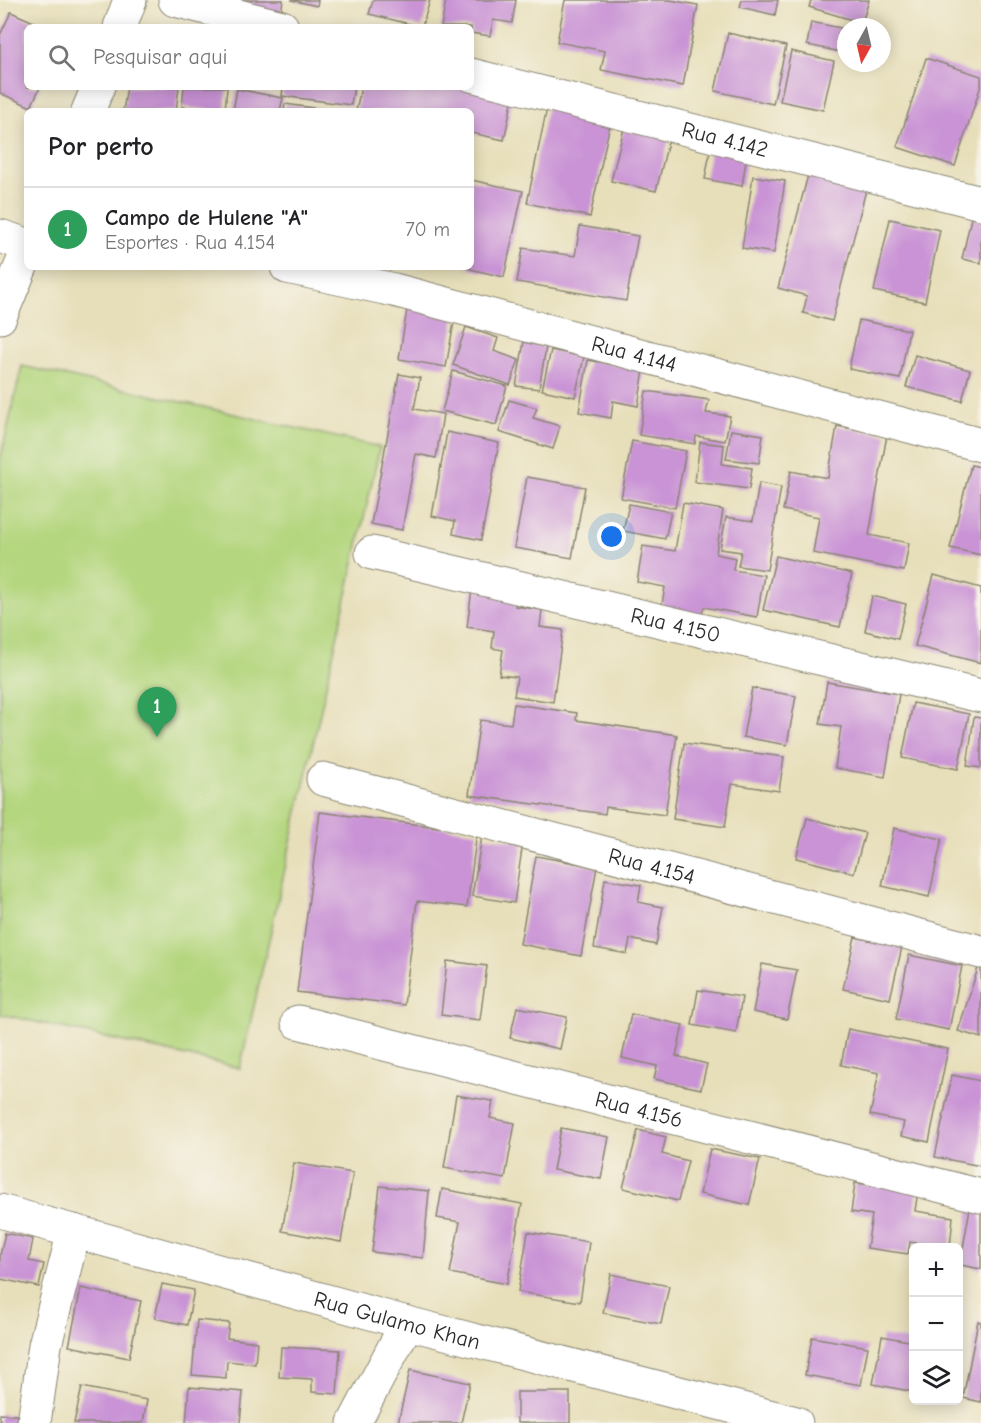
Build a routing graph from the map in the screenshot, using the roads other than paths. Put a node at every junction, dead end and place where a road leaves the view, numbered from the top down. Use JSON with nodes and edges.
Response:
{"nodes":[{"id":1,"x":130,"y":0,"type":"edge"},
{"id":2,"x":175,"y":0,"type":"edge"},
{"id":3,"x":121,"y":24,"type":"edge"},
{"id":4,"x":270,"y":24,"type":"edge"},
{"id":5,"x":474,"y":76,"type":"edge"},
{"id":6,"x":97,"y":90,"type":"edge"},
{"id":7,"x":89,"y":108,"type":"edge"},
{"id":8,"x":981,"y":203,"type":"edge"},
{"id":9,"x":0,"y":236,"type":"edge"},
{"id":10,"x":24,"y":244,"type":"edge"},
{"id":11,"x":24,"y":259,"type":"edge"},
{"id":12,"x":301,"y":270,"type":"edge"},
{"id":13,"x":0,"y":317,"type":"edge"},
{"id":14,"x":981,"y":445,"type":"edge"},
{"id":15,"x":372,"y":553,"type":"dead end"},
{"id":16,"x":981,"y":696,"type":"edge"},
{"id":17,"x":323,"y":779,"type":"dead end"},
{"id":18,"x":981,"y":952,"type":"edge"},
{"id":19,"x":298,"y":1022,"type":"dead end"},
{"id":20,"x":981,"y":1196,"type":"edge"},
{"id":21,"x":0,"y":1212,"type":"edge"},
{"id":22,"x":74,"y":1231,"type":"junction"},
{"id":23,"x":407,"y":1323,"type":"junction"},
{"id":24,"x":34,"y":1423,"type":"edge"},
{"id":25,"x":354,"y":1423,"type":"edge"},
{"id":26,"x":796,"y":1423,"type":"edge"}],
"edges":[{"from":1,"to":3,"type":"street"},
{"from":2,"to":4,"type":"street"},
{"from":5,"to":8,"type":"street","name":"Rua 4.142"},
{"from":6,"to":7,"type":"street"},
{"from":9,"to":10,"type":"street"},
{"from":11,"to":13,"type":"street"},
{"from":12,"to":14,"type":"street","name":"Rua 4.144"},
{"from":15,"to":16,"type":"street","name":"Rua 4.150"},
{"from":17,"to":18,"type":"street","name":"Rua 4.154"},
{"from":19,"to":20,"type":"street","name":"Rua 4.156"},
{"from":21,"to":22,"type":"street","name":"Rua Gulamo Khan"},
{"from":22,"to":23,"type":"street","name":"Rua Gulamo Khan"},
{"from":22,"to":24,"type":"street"},
{"from":23,"to":25,"type":"street"},
{"from":23,"to":26,"type":"street","name":"Rua Gulamo Khan"}]}
